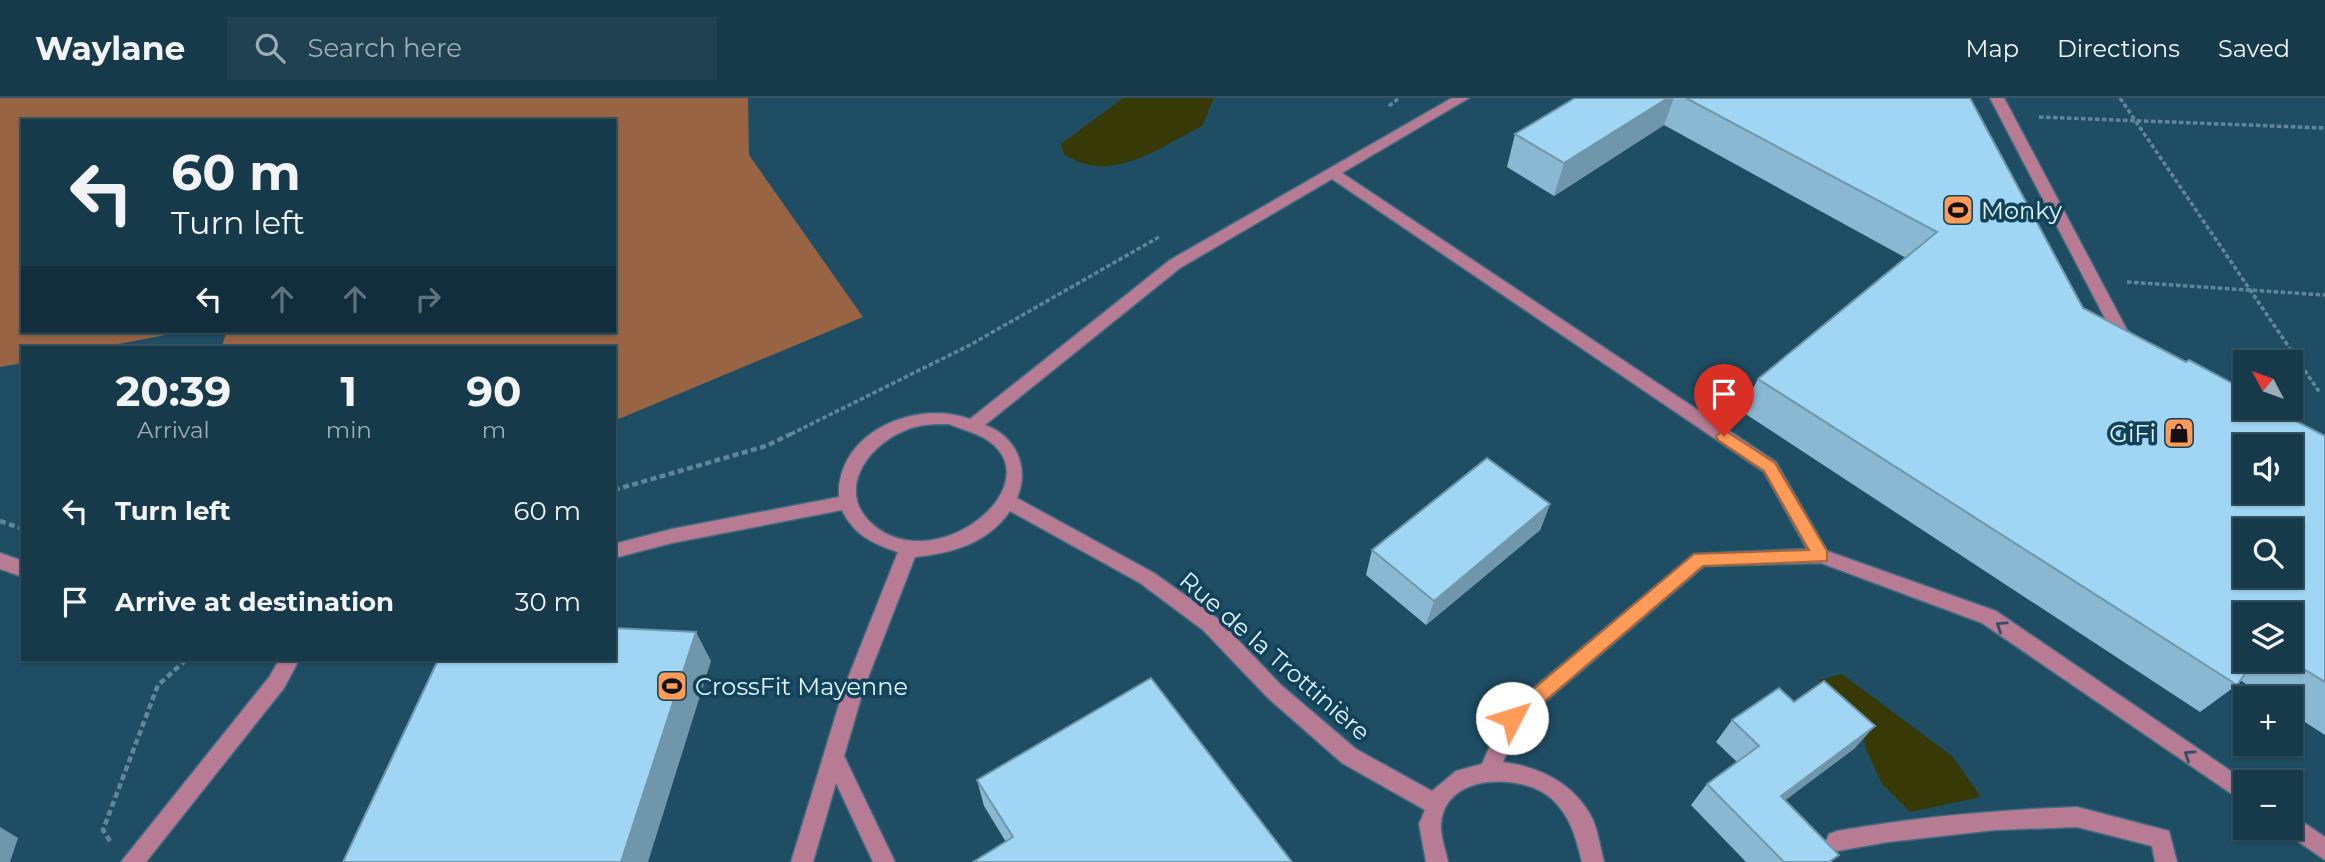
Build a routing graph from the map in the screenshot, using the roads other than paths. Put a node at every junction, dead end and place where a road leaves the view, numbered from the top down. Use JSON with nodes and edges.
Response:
{"nodes":[{"id":1,"x":1462,"y":98,"type":"edge"},
{"id":2,"x":1997,"y":98,"type":"edge"},
{"id":3,"x":1334,"y":174,"type":"junction"},
{"id":4,"x":2138,"y":351,"type":"edge"},
{"id":5,"x":976,"y":423,"type":"junction"},
{"id":6,"x":847,"y":502,"type":"junction"},
{"id":7,"x":1009,"y":502,"type":"junction"},
{"id":8,"x":909,"y":548,"type":"junction"},
{"id":9,"x":616,"y":550,"type":"edge"},
{"id":10,"x":1821,"y":556,"type":"junction"},
{"id":11,"x":0,"y":561,"type":"edge"},
{"id":12,"x":21,"y":568,"type":"edge"},
{"id":13,"x":288,"y":661,"type":"edge"},
{"id":14,"x":833,"y":755,"type":"junction"},
{"id":15,"x":1490,"y":769,"type":"junction"},
{"id":16,"x":2233,"y":785,"type":"edge"},
{"id":17,"x":1436,"y":805,"type":"junction"},
{"id":18,"x":2303,"y":833,"type":"edge"},
{"id":19,"x":1837,"y":841,"type":"dead end"},
{"id":20,"x":2325,"y":850,"type":"edge"},
{"id":21,"x":124,"y":857,"type":"edge"},
{"id":22,"x":802,"y":862,"type":"edge"},
{"id":23,"x":884,"y":862,"type":"edge"},
{"id":24,"x":1437,"y":862,"type":"edge"},
{"id":25,"x":1593,"y":862,"type":"edge"},
{"id":26,"x":2166,"y":862,"type":"edge"}],
"edges":[{"from":1,"to":3,"type":"street"},
{"from":2,"to":4,"type":"street"},
{"from":3,"to":5,"type":"street"},
{"from":3,"to":10,"type":"street"},
{"from":5,"to":6,"type":"street"},
{"from":5,"to":7,"type":"street"},
{"from":6,"to":8,"type":"street"},
{"from":6,"to":9,"type":"street"},
{"from":7,"to":8,"type":"street"},
{"from":7,"to":17,"type":"street","name":"Rue de la Trottinière"},
{"from":8,"to":14,"type":"street"},
{"from":10,"to":15,"type":"street"},
{"from":16,"to":10,"type":"street","one_way":true},
{"from":11,"to":12,"type":"street"},
{"from":13,"to":21,"type":"street"},
{"from":14,"to":22,"type":"street"},
{"from":14,"to":23,"type":"street"},
{"from":15,"to":17,"type":"street"},
{"from":15,"to":25,"type":"street"},
{"from":17,"to":24,"type":"street"},
{"from":18,"to":20,"type":"street"},
{"from":19,"to":26,"type":"street"}]}
